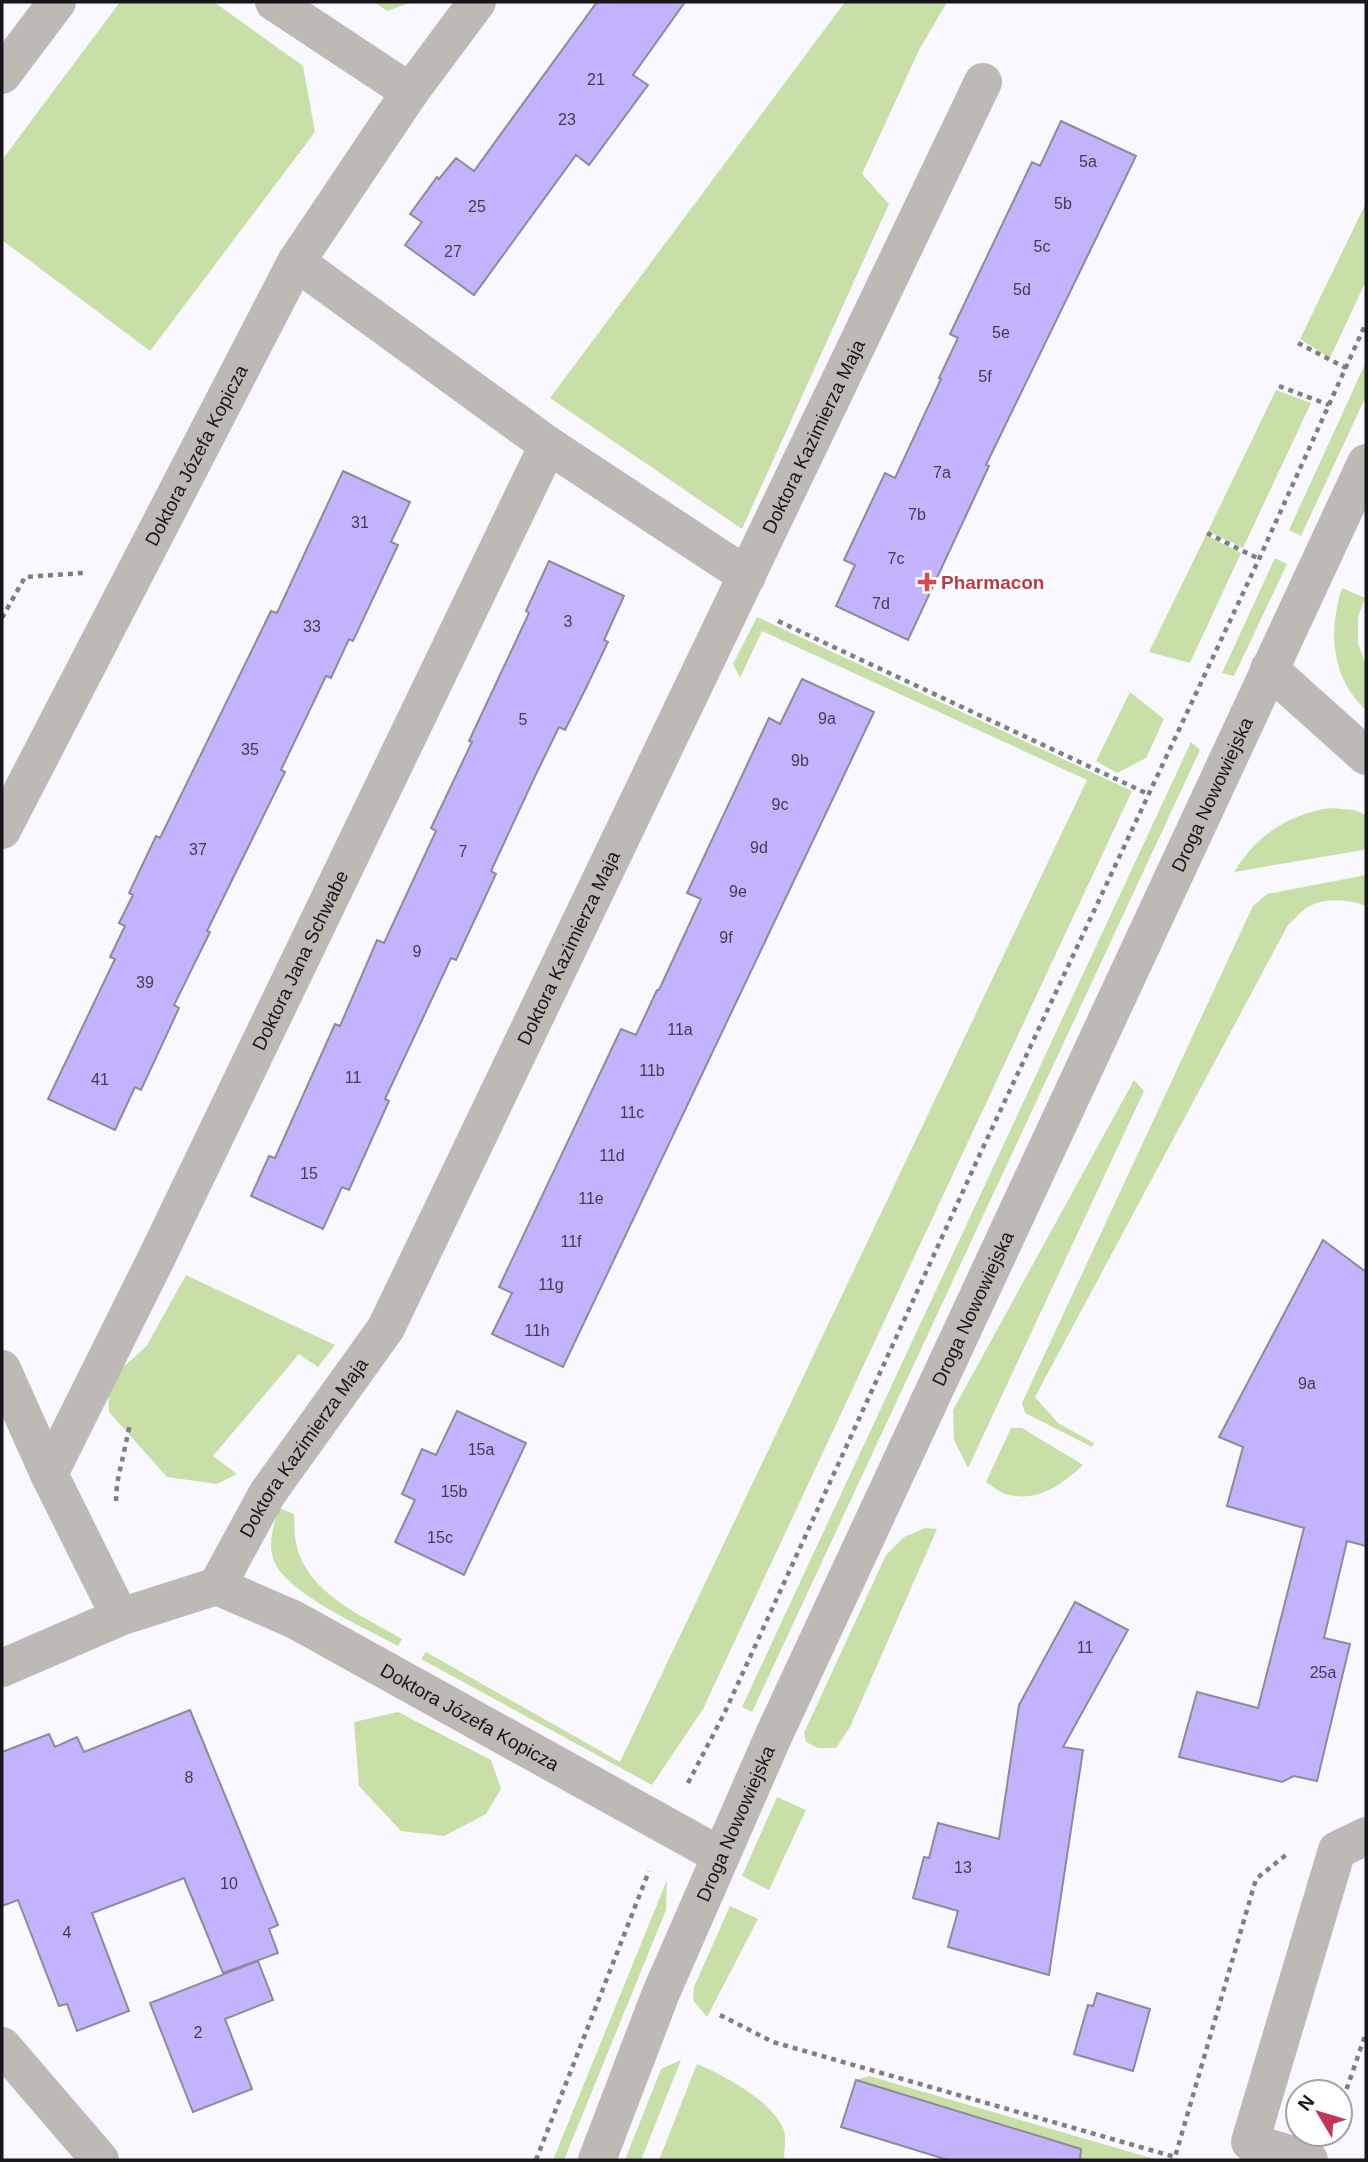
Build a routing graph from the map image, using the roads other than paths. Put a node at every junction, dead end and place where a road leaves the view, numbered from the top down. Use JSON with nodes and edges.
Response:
{"nodes":[{"id":1,"x":57,"y":2,"type":"edge"},
{"id":2,"x":274,"y":2,"type":"edge"},
{"id":3,"x":477,"y":2,"type":"edge"},
{"id":4,"x":2,"y":75,"type":"edge"},
{"id":5,"x":983,"y":82,"type":"dead end"},
{"id":6,"x":410,"y":93,"type":"junction"},
{"id":7,"x":296,"y":262,"type":"junction"},
{"id":8,"x":548,"y":444,"type":"junction"},
{"id":9,"x":1366,"y":463,"type":"edge"},
{"id":10,"x":741,"y":589,"type":"junction"},
{"id":11,"x":1269,"y":669,"type":"junction"},
{"id":12,"x":1366,"y":756,"type":"edge"},
{"id":13,"x":2,"y":830,"type":"edge"},
{"id":14,"x":2,"y":1369,"type":"edge"},
{"id":15,"x":49,"y":1474,"type":"junction"},
{"id":16,"x":217,"y":1586,"type":"junction"},
{"id":17,"x":120,"y":1617,"type":"junction"},
{"id":18,"x":2,"y":1668,"type":"edge"},
{"id":19,"x":1366,"y":1836,"type":"edge"},
{"id":20,"x":719,"y":1855,"type":"junction"},
{"id":21,"x":2,"y":2046,"type":"edge"},
{"id":22,"x":100,"y":2160,"type":"edge"},
{"id":23,"x":597,"y":2160,"type":"edge"},
{"id":24,"x":1309,"y":2160,"type":"edge"}],
"edges":[{"from":1,"to":4,"type":"street"},
{"from":2,"to":6,"type":"street"},
{"from":3,"to":6,"type":"street","name":"Doktora Józefa Kopicza"},
{"from":5,"to":10,"type":"street","name":"Doktora Kazimierza Maja"},
{"from":6,"to":7,"type":"street","name":"Doktora Józefa Kopicza"},
{"from":7,"to":8,"type":"street"},
{"from":7,"to":13,"type":"street","name":"Doktora Józefa Kopicza"},
{"from":8,"to":10,"type":"street"},
{"from":8,"to":15,"type":"street","name":"Doktora Jana Schwabe"},
{"from":9,"to":11,"type":"street","name":"Droga Nowowiejska"},
{"from":10,"to":16,"type":"street","name":"Doktora Kazimierza Maja"},
{"from":11,"to":12,"type":"street"},
{"from":11,"to":20,"type":"street","name":"Droga Nowowiejska"},
{"from":14,"to":15,"type":"street"},
{"from":15,"to":17,"type":"street"},
{"from":16,"to":17,"type":"street"},
{"from":16,"to":20,"type":"street","name":"Doktora Józefa Kopicza"},
{"from":17,"to":18,"type":"street"},
{"from":19,"to":24,"type":"street"},
{"from":20,"to":23,"type":"street","name":"Droga Nowowiejska"},
{"from":21,"to":22,"type":"street"}]}
